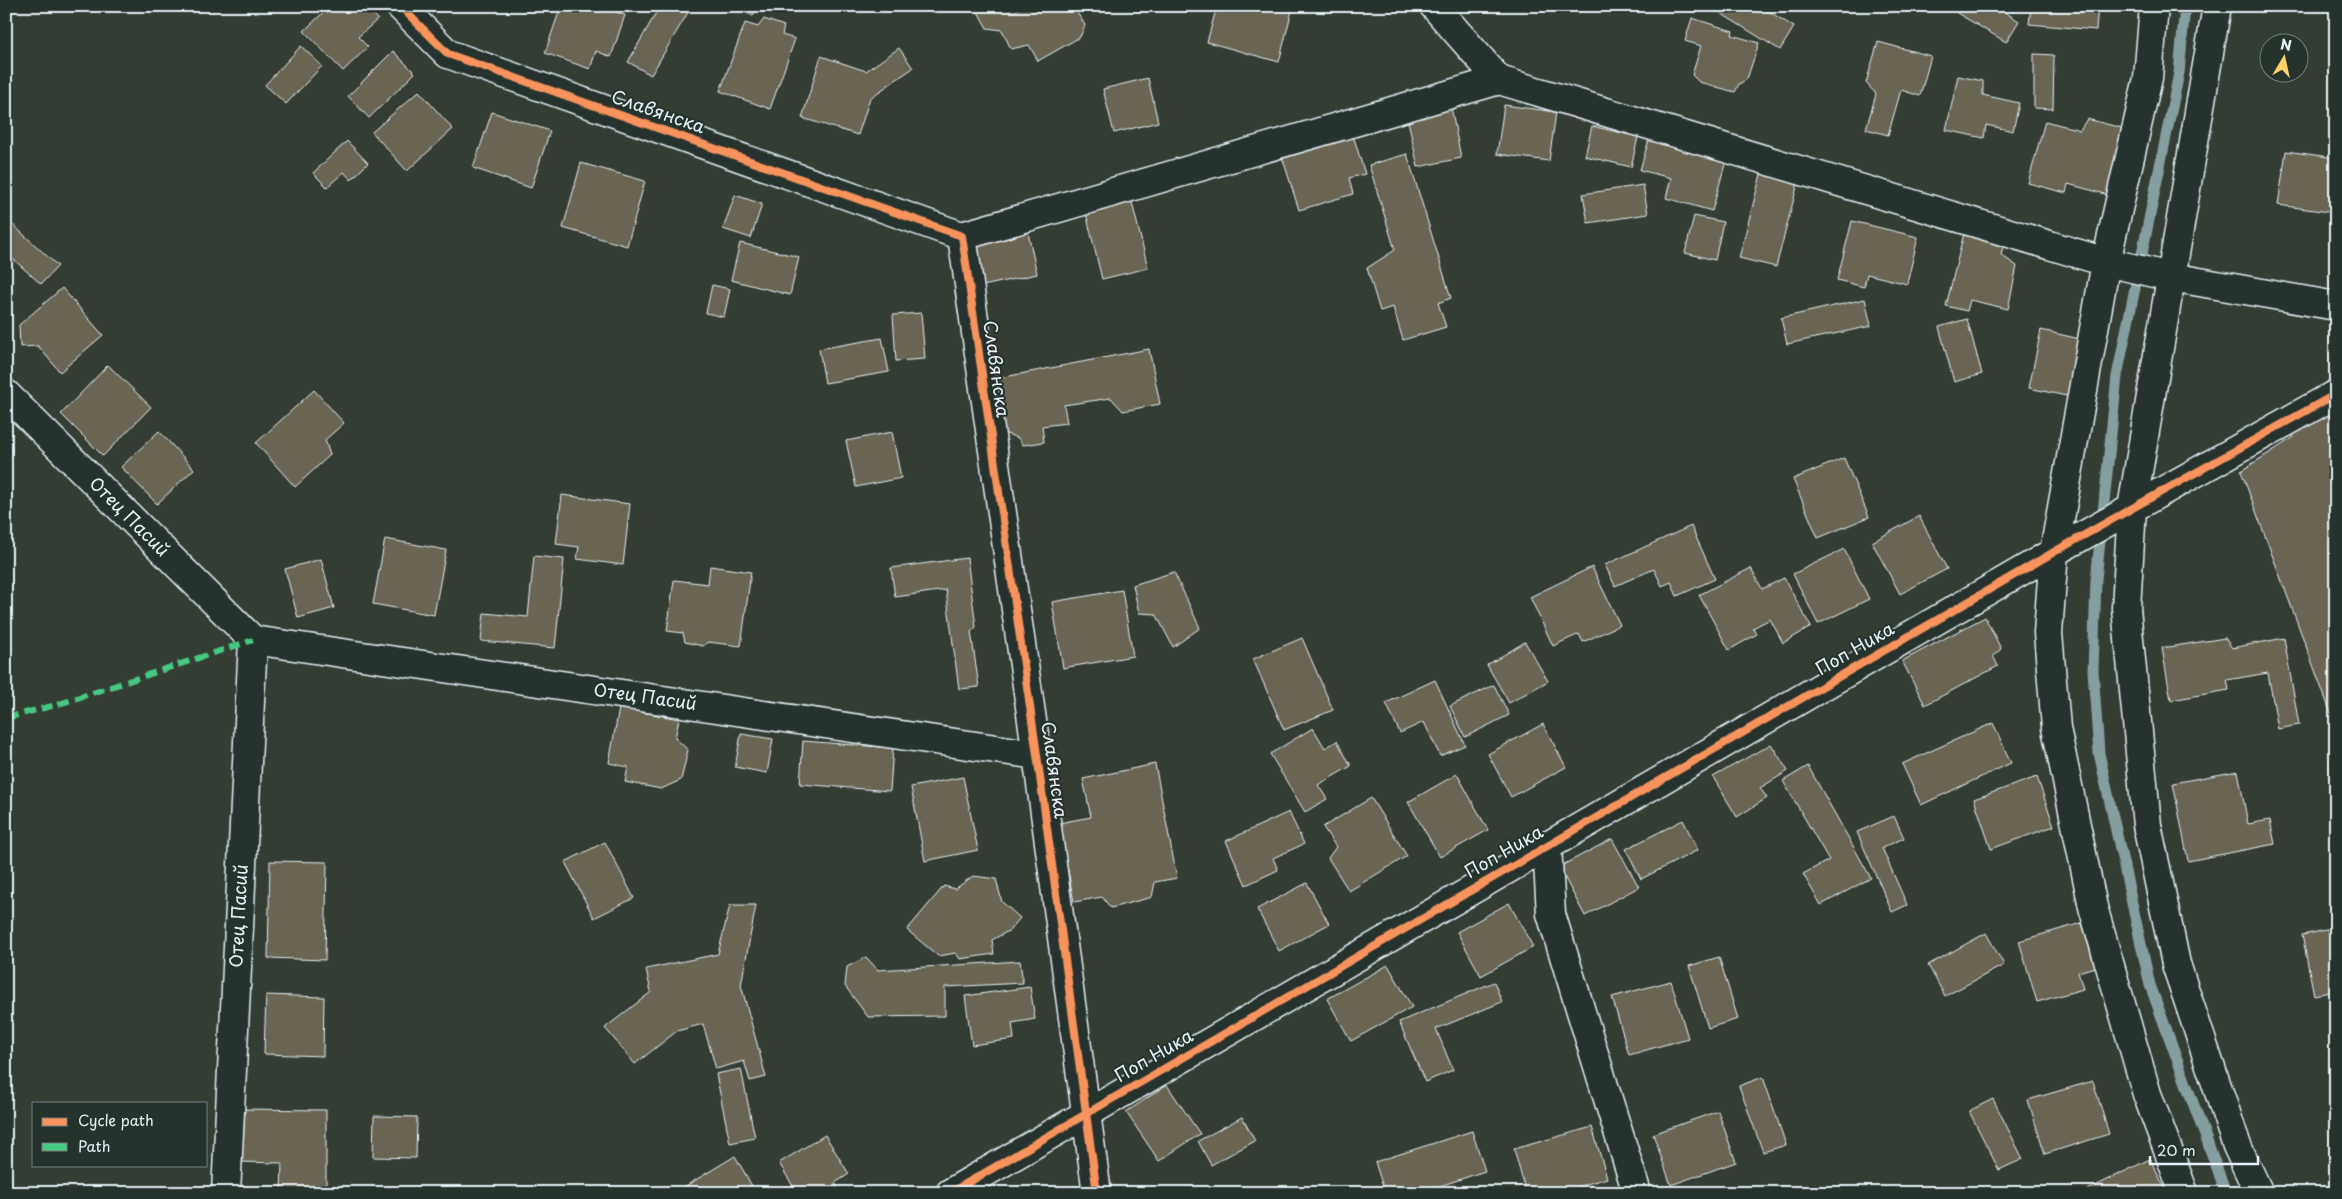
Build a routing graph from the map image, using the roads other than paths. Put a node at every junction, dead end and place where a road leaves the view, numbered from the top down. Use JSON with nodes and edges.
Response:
{"nodes":[{"id":1,"x":400,"y":6,"type":"edge"},
{"id":2,"x":1434,"y":6,"type":"edge"},
{"id":3,"x":2154,"y":6,"type":"edge"},
{"id":4,"x":2217,"y":6,"type":"edge"},
{"id":5,"x":1499,"y":80,"type":"junction"},
{"id":6,"x":962,"y":236,"type":"junction"},
{"id":7,"x":2106,"y":262,"type":"junction"},
{"id":8,"x":2171,"y":277,"type":"junction"},
{"id":9,"x":2336,"y":306,"type":"edge"},
{"id":10,"x":6,"y":394,"type":"edge"},
{"id":11,"x":2336,"y":394,"type":"edge"},
{"id":12,"x":2124,"y":513,"type":"junction"},
{"id":13,"x":2064,"y":546,"type":"junction"},
{"id":14,"x":252,"y":640,"type":"junction"},
{"id":15,"x":1037,"y":755,"type":"junction"},
{"id":16,"x":1547,"y":845,"type":"junction"},
{"id":17,"x":1086,"y":1113,"type":"junction"},
{"id":18,"x":226,"y":1193,"type":"edge"},
{"id":19,"x":950,"y":1193,"type":"edge"},
{"id":20,"x":1097,"y":1193,"type":"edge"},
{"id":21,"x":1637,"y":1193,"type":"edge"},
{"id":22,"x":2184,"y":1193,"type":"edge"},
{"id":23,"x":2259,"y":1193,"type":"edge"}],
"edges":[{"from":1,"to":6,"type":"street","name":"Славянска"},
{"from":2,"to":5,"type":"street"},
{"from":3,"to":7,"type":"street"},
{"from":4,"to":8,"type":"street"},
{"from":5,"to":6,"type":"street"},
{"from":5,"to":7,"type":"street"},
{"from":6,"to":15,"type":"street","name":"Славянска"},
{"from":7,"to":8,"type":"street"},
{"from":7,"to":13,"type":"street"},
{"from":8,"to":9,"type":"street"},
{"from":8,"to":12,"type":"street"},
{"from":10,"to":14,"type":"street","name":"Отец Пасий"},
{"from":11,"to":12,"type":"street","name":"Поп Ника"},
{"from":12,"to":13,"type":"street","name":"Поп Ника"},
{"from":12,"to":23,"type":"street"},
{"from":13,"to":16,"type":"street","name":"Поп Ника"},
{"from":13,"to":22,"type":"street"},
{"from":14,"to":15,"type":"street","name":"Отец Пасий"},
{"from":14,"to":18,"type":"street","name":"Отец Пасий"},
{"from":15,"to":17,"type":"street","name":"Славянска"},
{"from":16,"to":17,"type":"street","name":"Поп Ника"},
{"from":16,"to":21,"type":"street"},
{"from":17,"to":19,"type":"street","name":"Поп Ника"},
{"from":17,"to":20,"type":"street","name":"Славянска"}]}
